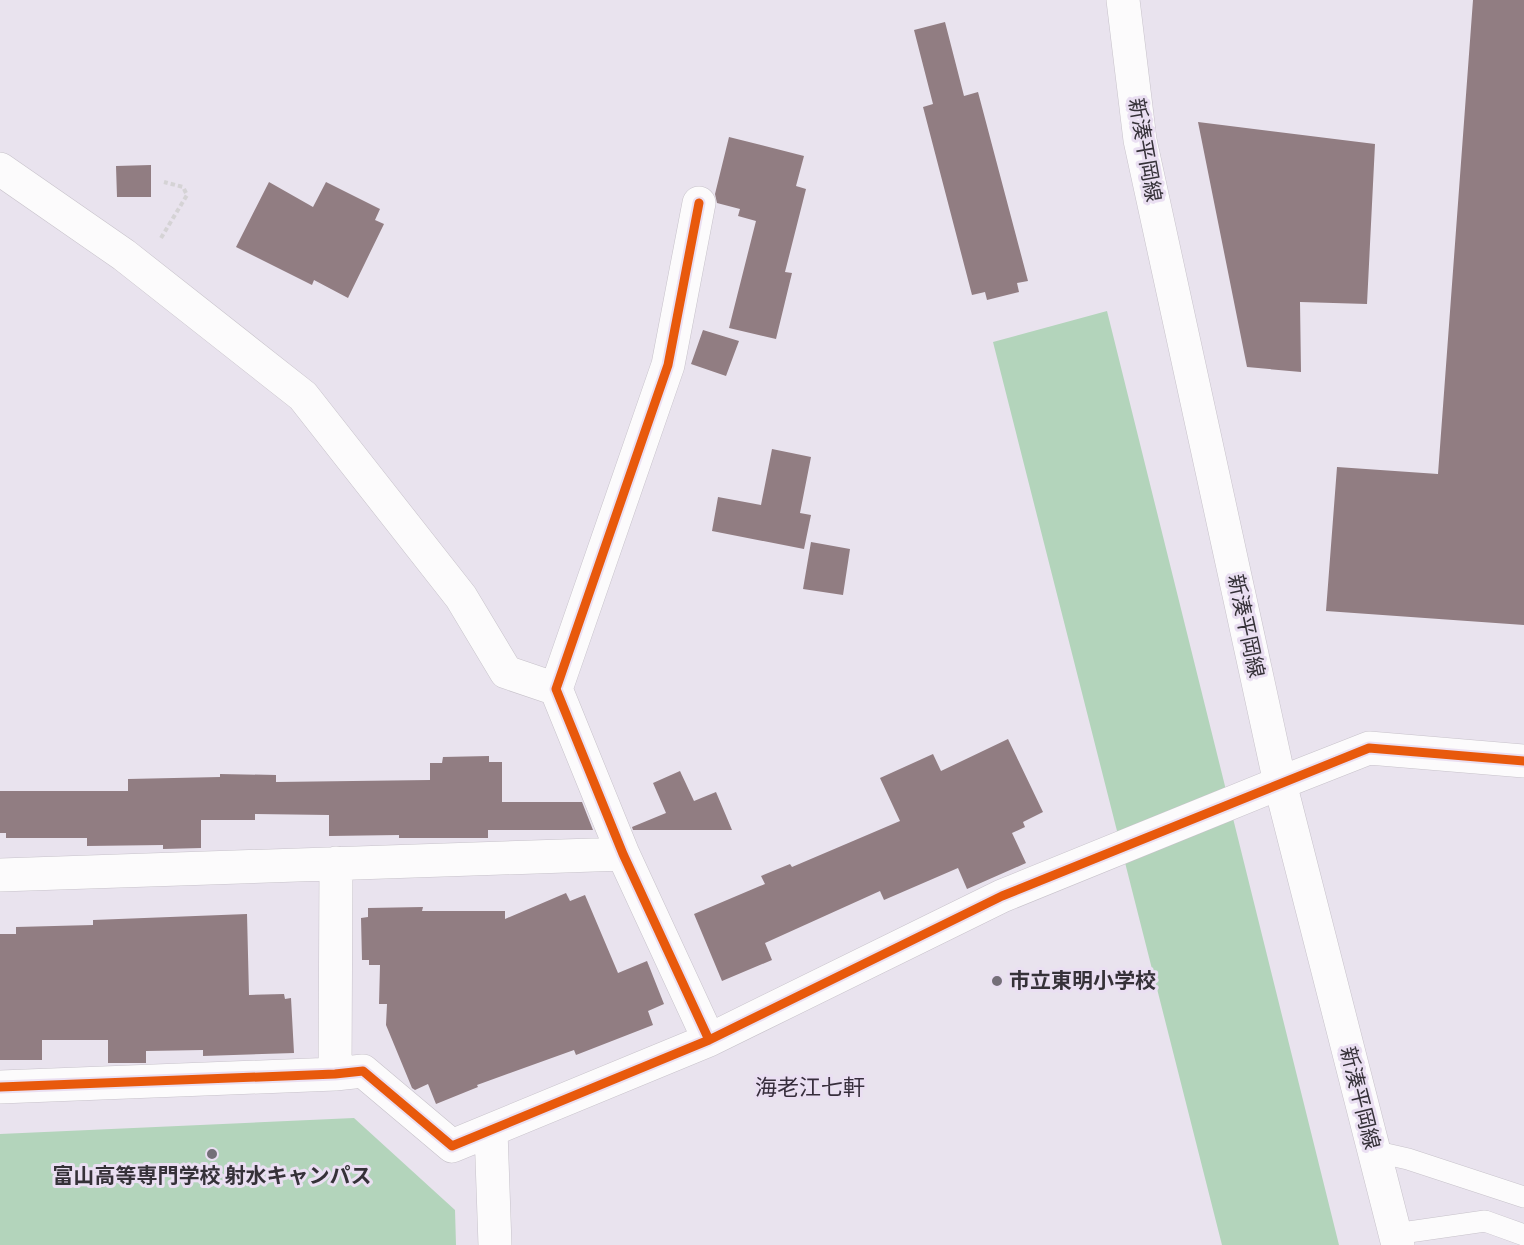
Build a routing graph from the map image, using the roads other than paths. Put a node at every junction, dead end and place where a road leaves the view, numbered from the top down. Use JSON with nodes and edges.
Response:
{"nodes":[{"id":1,"x":1124,"y":0,"type":"edge"},
{"id":2,"x":0,"y":169,"type":"edge"},
{"id":3,"x":699,"y":203,"type":"dead end"},
{"id":4,"x":556,"y":689,"type":"junction"},
{"id":5,"x":1524,"y":761,"type":"edge"},
{"id":6,"x":1280,"y":783,"type":"junction"},
{"id":7,"x":623,"y":854,"type":"junction"},
{"id":8,"x":336,"y":864,"type":"junction"},
{"id":9,"x":0,"y":875,"type":"edge"},
{"id":10,"x":710,"y":1040,"type":"junction"},
{"id":11,"x":335,"y":1074,"type":"junction"},
{"id":12,"x":0,"y":1086,"type":"edge"},
{"id":13,"x":491,"y":1131,"type":"junction"},
{"id":14,"x":1373,"y":1151,"type":"junction"},
{"id":15,"x":1524,"y":1197,"type":"edge"},
{"id":16,"x":1524,"y":1235,"type":"edge"},
{"id":17,"x":1396,"y":1239,"type":"edge"},
{"id":18,"x":495,"y":1245,"type":"edge"}],
"edges":[{"from":1,"to":6,"type":"street","name":"新湊平岡線"},
{"from":2,"to":4,"type":"street"},
{"from":3,"to":4,"type":"street"},
{"from":4,"to":7,"type":"street"},
{"from":5,"to":6,"type":"street"},
{"from":6,"to":10,"type":"street"},
{"from":6,"to":14,"type":"street","name":"新湊平岡線"},
{"from":7,"to":8,"type":"street"},
{"from":7,"to":10,"type":"street"},
{"from":8,"to":9,"type":"street"},
{"from":8,"to":11,"type":"street"},
{"from":10,"to":13,"type":"street"},
{"from":11,"to":12,"type":"street"},
{"from":11,"to":13,"type":"street"},
{"from":13,"to":18,"type":"street"},
{"from":14,"to":15,"type":"lane"},
{"from":14,"to":17,"type":"street","name":"新湊平岡線"},
{"from":16,"to":17,"type":"lane"}]}
